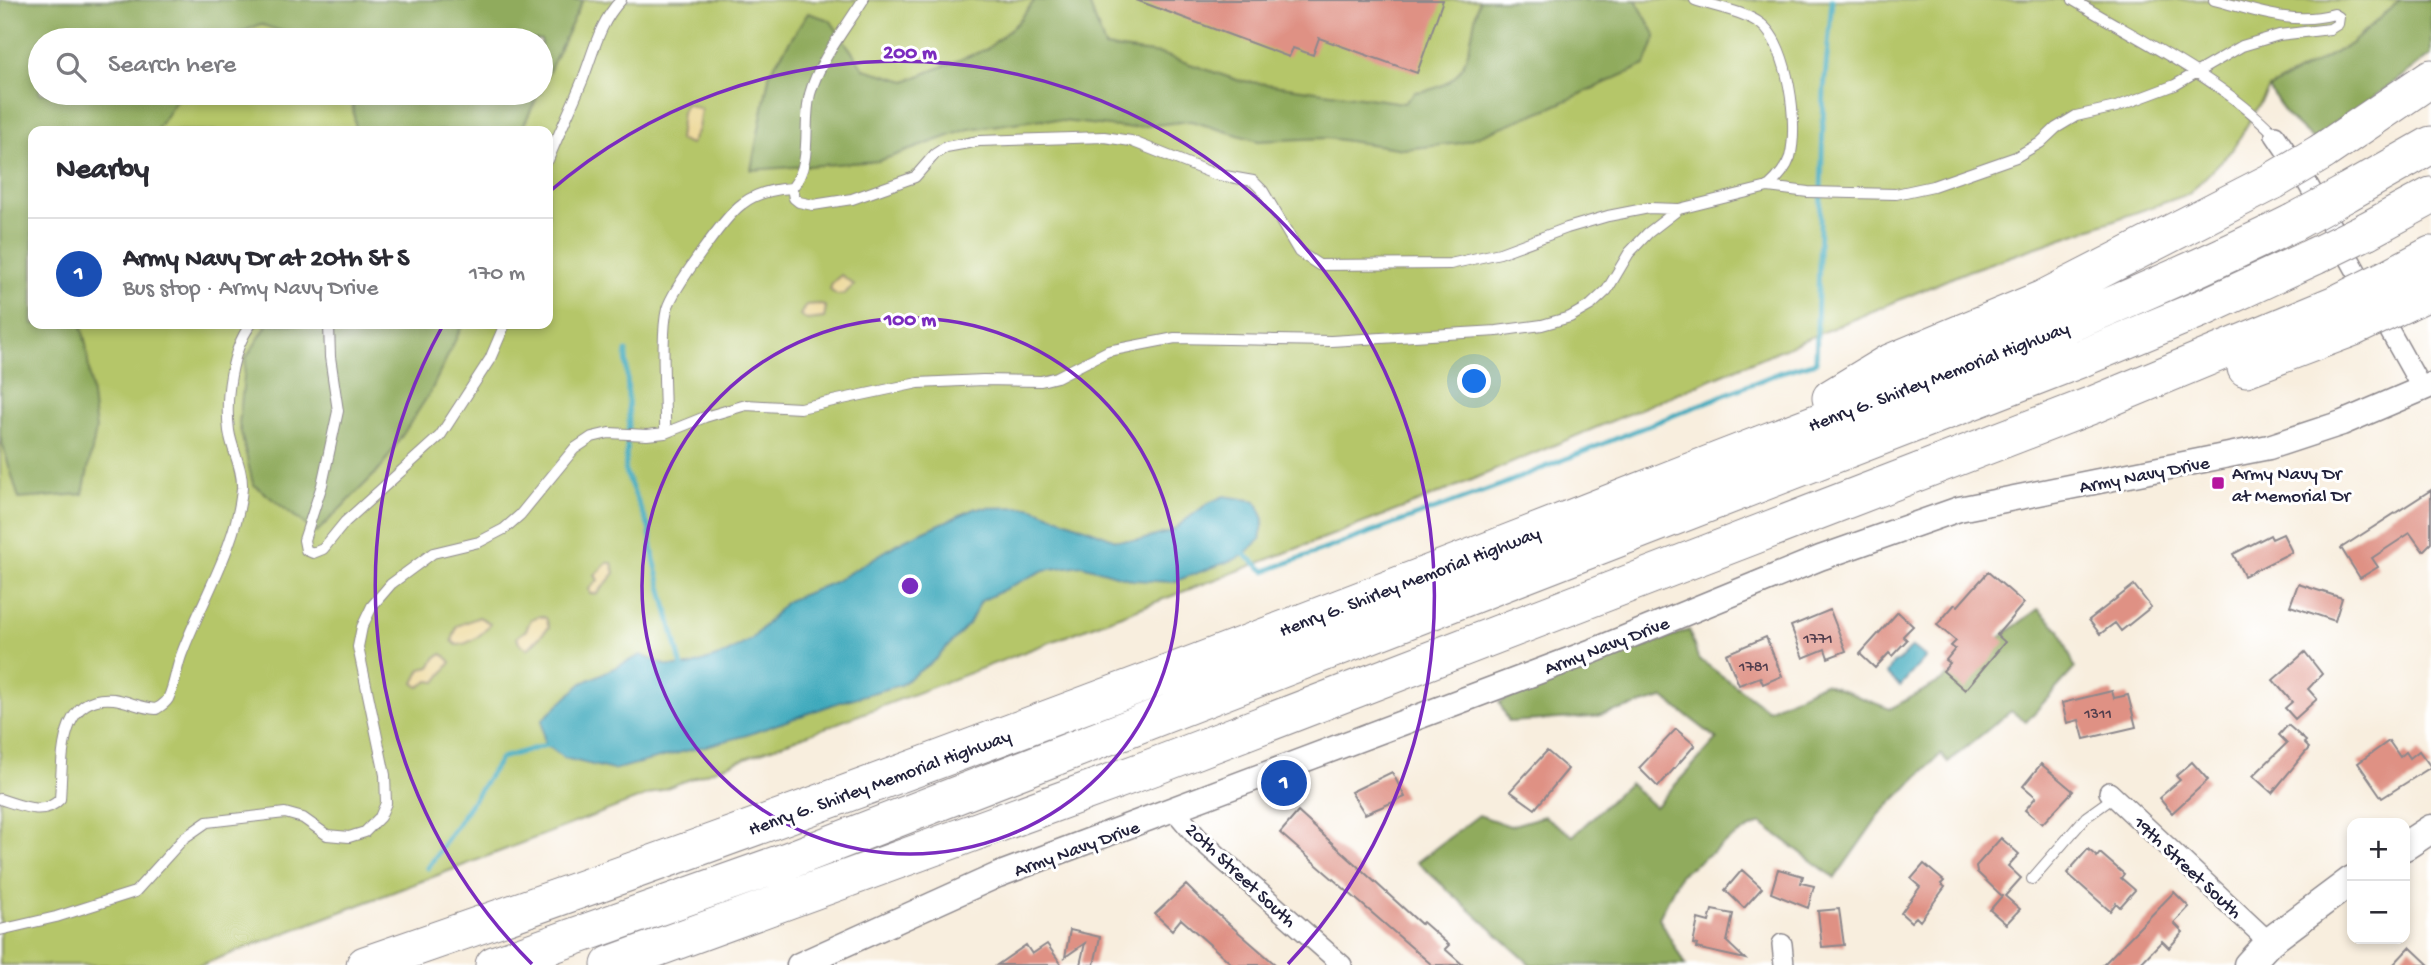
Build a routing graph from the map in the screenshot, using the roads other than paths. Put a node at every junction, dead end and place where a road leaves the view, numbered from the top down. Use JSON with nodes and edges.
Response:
{"nodes":[{"id":1,"x":621,"y":0,"type":"edge"},
{"id":2,"x":863,"y":0,"type":"edge"},
{"id":3,"x":1695,"y":0,"type":"edge"},
{"id":4,"x":2073,"y":0,"type":"edge"},
{"id":5,"x":2214,"y":0,"type":"edge"},
{"id":6,"x":2196,"y":74,"type":"junction"},
{"id":7,"x":2431,"y":78,"type":"edge"},
{"id":8,"x":2275,"y":135,"type":"joint"},
{"id":9,"x":2431,"y":145,"type":"edge"},
{"id":10,"x":553,"y":148,"type":"edge"},
{"id":11,"x":1768,"y":187,"type":"junction"},
{"id":12,"x":792,"y":188,"type":"junction"},
{"id":13,"x":2431,"y":196,"type":"edge"},
{"id":14,"x":1679,"y":209,"type":"junction"},
{"id":15,"x":2431,"y":255,"type":"edge"},
{"id":16,"x":2409,"y":290,"type":"edge"},
{"id":17,"x":247,"y":329,"type":"edge"},
{"id":18,"x":330,"y":329,"type":"edge"},
{"id":19,"x":503,"y":329,"type":"edge"},
{"id":20,"x":2426,"y":387,"type":"edge"},
{"id":21,"x":665,"y":433,"type":"junction"},
{"id":22,"x":1750,"y":448,"type":"junction"},
{"id":23,"x":2111,"y":795,"type":"joint"},
{"id":24,"x":0,"y":799,"type":"edge"},
{"id":25,"x":1174,"y":810,"type":"junction"},
{"id":26,"x":2431,"y":829,"type":"edge"},
{"id":27,"x":2410,"y":843,"type":"edge"},
{"id":28,"x":2032,"y":878,"type":"dead end"},
{"id":29,"x":2351,"y":881,"type":"edge"},
{"id":30,"x":0,"y":930,"type":"edge"},
{"id":31,"x":2269,"y":942,"type":"junction"},
{"id":32,"x":1782,"y":944,"type":"dead end"},
{"id":33,"x":365,"y":965,"type":"edge"},
{"id":34,"x":494,"y":965,"type":"edge"},
{"id":35,"x":610,"y":965,"type":"edge"},
{"id":36,"x":799,"y":965,"type":"edge"},
{"id":37,"x":1342,"y":965,"type":"edge"},
{"id":38,"x":1784,"y":965,"type":"edge"},
{"id":39,"x":2248,"y":965,"type":"edge"}],
"edges":[{"from":1,"to":10,"type":"lane"},
{"from":2,"to":12,"type":"lane"},
{"from":3,"to":11,"type":"lane"},
{"from":4,"to":6,"type":"lane"},
{"from":5,"to":6,"type":"lane"},
{"from":6,"to":8,"type":"lane"},
{"from":6,"to":11,"type":"lane"},
{"from":7,"to":22,"type":"highway","bridge":true},
{"from":8,"to":20,"type":"street"},
{"from":9,"to":22,"type":"highway","name":"Henry G. Shirley Memorial Highway","bridge":true},
{"from":11,"to":14,"type":"lane"},
{"from":12,"to":14,"type":"lane"},
{"from":12,"to":21,"type":"lane"},
{"from":13,"to":34,"type":"highway","bridge":true},
{"from":14,"to":21,"type":"lane"},
{"from":15,"to":16,"type":"highway"},
{"from":16,"to":35,"type":"highway","bridge":true},
{"from":17,"to":24,"type":"lane"},
{"from":18,"to":19,"type":"lane"},
{"from":20,"to":25,"type":"street","name":"Army Navy Drive"},
{"from":21,"to":30,"type":"lane"},
{"from":22,"to":33,"type":"highway","name":"Henry G. Shirley Memorial Highway"},
{"from":23,"to":28,"type":"lane"},
{"from":23,"to":31,"type":"street","name":"19th Street South"},
{"from":25,"to":36,"type":"street","name":"Army Navy Drive"},
{"from":25,"to":37,"type":"street","name":"20th Street South"},
{"from":26,"to":27,"type":"main road"},
{"from":29,"to":31,"type":"main road"},
{"from":31,"to":39,"type":"main road"},
{"from":32,"to":38,"type":"street"}]}
